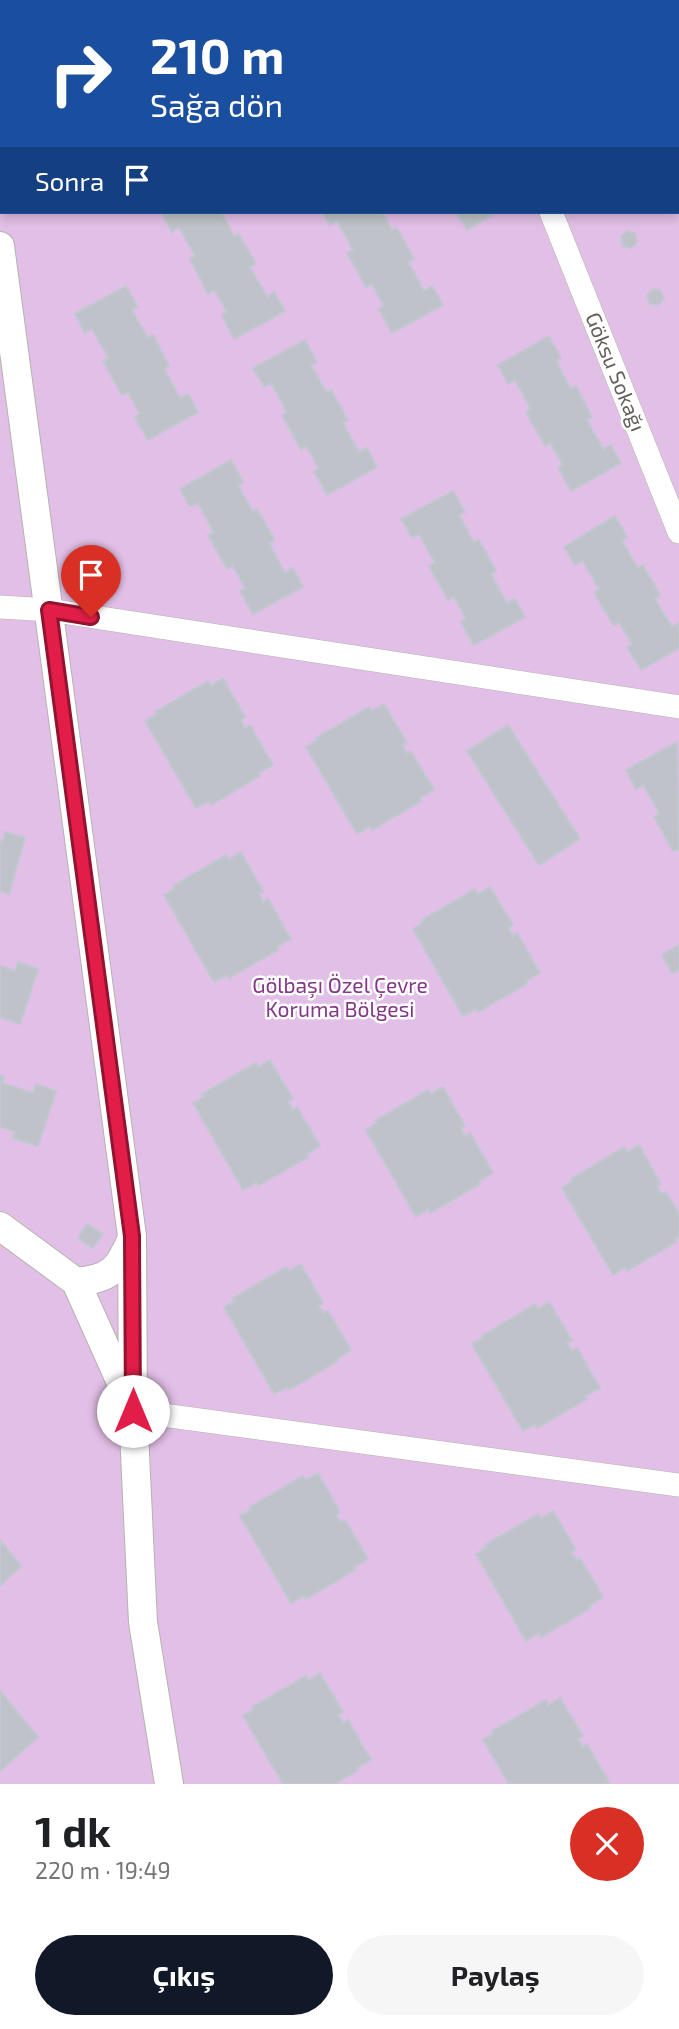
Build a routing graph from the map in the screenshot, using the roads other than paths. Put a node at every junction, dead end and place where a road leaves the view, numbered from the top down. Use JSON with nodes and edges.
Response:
{"nodes":[{"id":1,"x":552,"y":214,"type":"edge"},
{"id":2,"x":0,"y":246,"type":"edge"},
{"id":3,"x":679,"y":532,"type":"edge"},
{"id":4,"x":0,"y":607,"type":"edge"},
{"id":5,"x":49,"y":610,"type":"junction"},
{"id":6,"x":679,"y":707,"type":"edge"},
{"id":7,"x":0,"y":1226,"type":"edge"},
{"id":8,"x":132,"y":1236,"type":"junction"},
{"id":9,"x":76,"y":1282,"type":"junction"},
{"id":10,"x":133,"y":1411,"type":"junction"},
{"id":11,"x":679,"y":1485,"type":"edge"},
{"id":12,"x":169,"y":1784,"type":"edge"}],
"edges":[{"from":1,"to":3,"type":"street","name":"Göksu Sokağı"},
{"from":2,"to":5,"type":"street"},
{"from":4,"to":5,"type":"street"},
{"from":5,"to":6,"type":"street"},
{"from":5,"to":8,"type":"street"},
{"from":7,"to":9,"type":"street"},
{"from":8,"to":9,"type":"street"},
{"from":8,"to":10,"type":"street"},
{"from":9,"to":10,"type":"street"},
{"from":10,"to":11,"type":"street"},
{"from":10,"to":12,"type":"street"}]}
